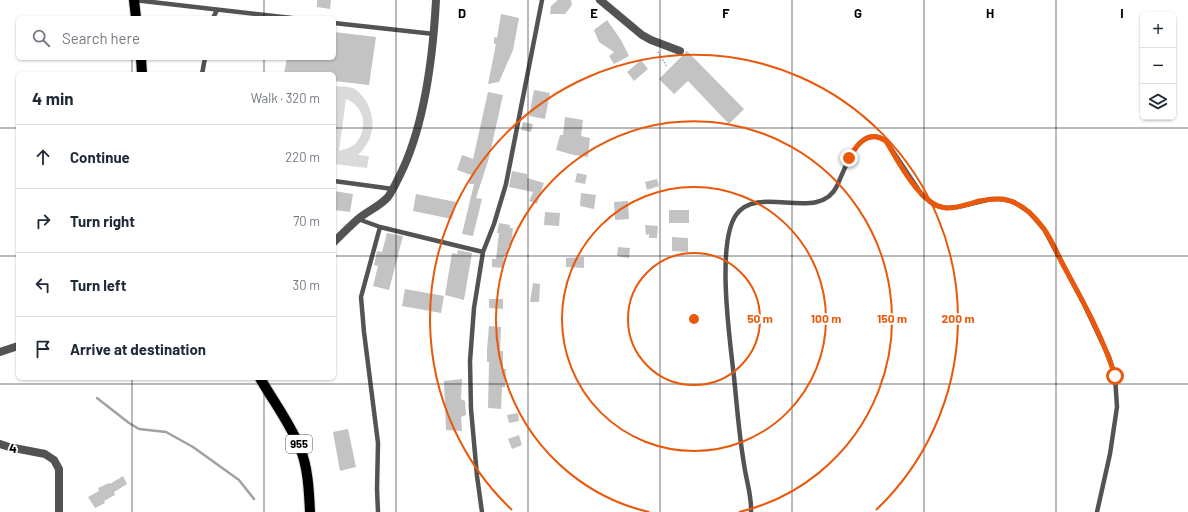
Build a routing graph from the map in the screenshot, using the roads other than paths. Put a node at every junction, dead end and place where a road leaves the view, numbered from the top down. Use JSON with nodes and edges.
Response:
{"nodes":[{"id":1,"x":134,"y":0,"type":"edge"},
{"id":2,"x":436,"y":0,"type":"edge"},
{"id":3,"x":542,"y":0,"type":"edge"},
{"id":4,"x":600,"y":0,"type":"edge"},
{"id":5,"x":216,"y":10,"type":"junction"},
{"id":6,"x":136,"y":16,"type":"edge"},
{"id":7,"x":214,"y":16,"type":"edge"},
{"id":8,"x":273,"y":16,"type":"edge"},
{"id":9,"x":336,"y":23,"type":"edge"},
{"id":10,"x":434,"y":34,"type":"junction"},
{"id":11,"x":680,"y":50,"type":"dead end"},
{"id":12,"x":141,"y":60,"type":"edge"},
{"id":13,"x":205,"y":60,"type":"edge"},
{"id":14,"x":142,"y":72,"type":"edge"},
{"id":15,"x":202,"y":72,"type":"edge"},
{"id":16,"x":336,"y":181,"type":"edge"},
{"id":17,"x":393,"y":189,"type":"junction"},
{"id":18,"x":358,"y":219,"type":"junction"},
{"id":19,"x":380,"y":227,"type":"junction"},
{"id":20,"x":336,"y":240,"type":"edge"},
{"id":21,"x":483,"y":252,"type":"junction"},
{"id":22,"x":16,"y":347,"type":"edge"},
{"id":23,"x":0,"y":352,"type":"edge"},
{"id":24,"x":263,"y":380,"type":"edge"},
{"id":25,"x":0,"y":444,"type":"edge"},
{"id":26,"x":59,"y":512,"type":"edge"},
{"id":27,"x":310,"y":512,"type":"edge"},
{"id":28,"x":378,"y":512,"type":"edge"},
{"id":29,"x":482,"y":512,"type":"edge"},
{"id":30,"x":751,"y":512,"type":"edge"},
{"id":31,"x":1097,"y":512,"type":"edge"}],
"edges":[{"from":1,"to":5,"type":"lane"},
{"from":1,"to":6,"type":"main road"},
{"from":2,"to":10,"type":"street"},
{"from":3,"to":21,"type":"lane"},
{"from":4,"to":11,"type":"street"},
{"from":5,"to":7,"type":"lane"},
{"from":5,"to":8,"type":"lane"},
{"from":9,"to":10,"type":"lane"},
{"from":10,"to":17,"type":"street"},
{"from":12,"to":14,"type":"main road"},
{"from":13,"to":15,"type":"lane"},
{"from":16,"to":17,"type":"lane"},
{"from":17,"to":18,"type":"street"},
{"from":18,"to":19,"type":"lane"},
{"from":18,"to":20,"type":"street"},
{"from":19,"to":21,"type":"lane"},
{"from":19,"to":28,"type":"lane"},
{"from":21,"to":29,"type":"lane"},
{"from":22,"to":23,"type":"street"},
{"from":24,"to":27,"type":"main road","number":"955"},
{"from":25,"to":26,"type":"street"},
{"from":30,"to":31,"type":"lane"}]}
